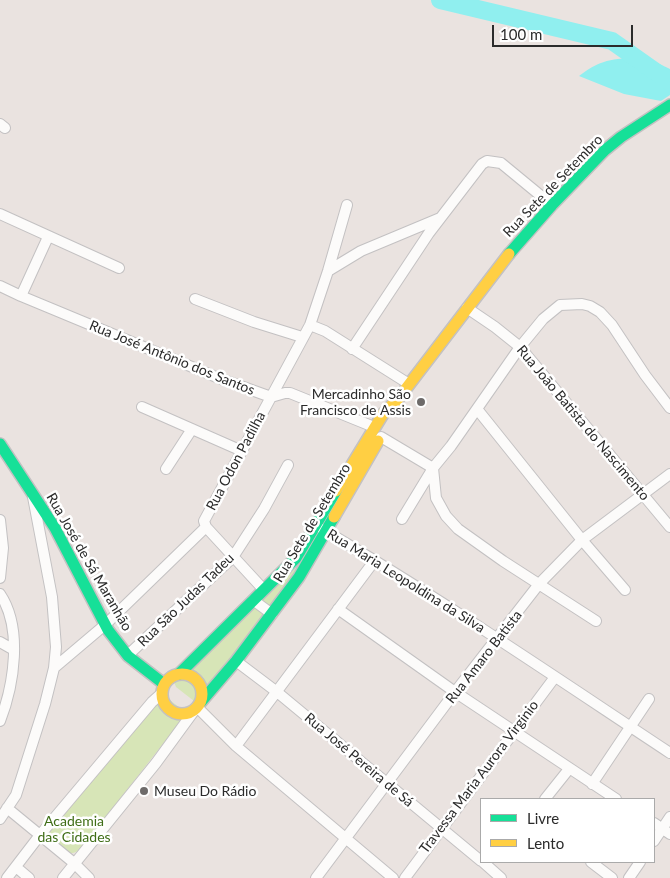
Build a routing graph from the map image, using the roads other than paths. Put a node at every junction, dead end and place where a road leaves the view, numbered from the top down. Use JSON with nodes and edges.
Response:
{"nodes":[{"id":1,"x":670,"y":105,"type":"edge"},
{"id":2,"x":347,"y":205,"type":"dead end"},
{"id":3,"x":552,"y":205,"type":"junction"},
{"id":4,"x":0,"y":214,"type":"edge"},
{"id":5,"x":440,"y":218,"type":"junction"},
{"id":6,"x":48,"y":237,"type":"junction"},
{"id":7,"x":119,"y":268,"type":"dead end"},
{"id":8,"x":328,"y":271,"type":"junction"},
{"id":9,"x":4,"y":288,"type":"edge"},
{"id":10,"x":21,"y":296,"type":"junction"},
{"id":11,"x":0,"y":298,"type":"edge"},
{"id":12,"x":195,"y":299,"type":"dead end"},
{"id":13,"x":467,"y":308,"type":"junction"},
{"id":14,"x":310,"y":325,"type":"junction"},
{"id":15,"x":302,"y":337,"type":"junction"},
{"id":16,"x":520,"y":347,"type":"junction"},
{"id":17,"x":352,"y":349,"type":"junction"},
{"id":18,"x":409,"y":384,"type":"junction"},
{"id":19,"x":271,"y":396,"type":"junction"},
{"id":20,"x":142,"y":407,"type":"dead end"},
{"id":21,"x":670,"y":408,"type":"edge"},
{"id":22,"x":478,"y":409,"type":"junction"},
{"id":23,"x":192,"y":429,"type":"junction"},
{"id":24,"x":377,"y":432,"type":"junction"},
{"id":25,"x":0,"y":444,"type":"edge"},
{"id":26,"x":242,"y":451,"type":"junction"},
{"id":27,"x":288,"y":465,"type":"dead end"},
{"id":28,"x":433,"y":468,"type":"junction"},
{"id":29,"x":166,"y":469,"type":"dead end"},
{"id":30,"x":670,"y":474,"type":"edge"},
{"id":31,"x":32,"y":494,"type":"junction"},
{"id":32,"x":642,"y":494,"type":"junction"},
{"id":33,"x":402,"y":519,"type":"dead end"},
{"id":34,"x":0,"y":520,"type":"edge"},
{"id":35,"x":670,"y":526,"type":"edge"},
{"id":36,"x":206,"y":527,"type":"junction"},
{"id":37,"x":321,"y":528,"type":"junction"},
{"id":38,"x":582,"y":540,"type":"junction"},
{"id":39,"x":300,"y":553,"type":"junction"},
{"id":40,"x":233,"y":557,"type":"junction"},
{"id":41,"x":310,"y":560,"type":"junction"},
{"id":42,"x":374,"y":560,"type":"junction"},
{"id":43,"x":0,"y":578,"type":"edge"},
{"id":44,"x":539,"y":584,"type":"junction"},
{"id":45,"x":264,"y":590,"type":"junction"},
{"id":46,"x":626,"y":590,"type":"dead end"},
{"id":47,"x":0,"y":594,"type":"edge"},
{"id":48,"x":253,"y":600,"type":"junction"},
{"id":49,"x":338,"y":609,"type":"junction"},
{"id":50,"x":272,"y":614,"type":"junction"},
{"id":51,"x":596,"y":621,"type":"dead end"},
{"id":52,"x":106,"y":624,"type":"junction"},
{"id":53,"x":498,"y":638,"type":"junction"},
{"id":54,"x":0,"y":642,"type":"edge"},
{"id":55,"x":14,"y":650,"type":"junction"},
{"id":56,"x":128,"y":655,"type":"junction"},
{"id":57,"x":236,"y":661,"type":"junction"},
{"id":58,"x":54,"y":668,"type":"junction"},
{"id":59,"x":179,"y":674,"type":"junction"},
{"id":60,"x":555,"y":677,"type":"junction"},
{"id":61,"x":163,"y":689,"type":"junction"},
{"id":62,"x":277,"y":692,"type":"junction"},
{"id":63,"x":455,"y":692,"type":"junction"},
{"id":64,"x":649,"y":699,"type":"dead end"},
{"id":65,"x":197,"y":706,"type":"junction"},
{"id":66,"x":0,"y":721,"type":"edge"},
{"id":67,"x":630,"y":726,"type":"junction"},
{"id":68,"x":513,"y":731,"type":"junction"},
{"id":69,"x":236,"y":746,"type":"junction"},
{"id":70,"x":670,"y":753,"type":"edge"},
{"id":71,"x":569,"y":769,"type":"junction"},
{"id":72,"x":387,"y":784,"type":"junction"},
{"id":73,"x":592,"y":784,"type":"junction"},
{"id":74,"x":546,"y":798,"type":"edge"},
{"id":75,"x":614,"y":798,"type":"edge"},
{"id":76,"x":7,"y":808,"type":"junction"},
{"id":77,"x":670,"y":817,"type":"edge"},
{"id":78,"x":0,"y":819,"type":"edge"},
{"id":79,"x":441,"y":829,"type":"junction"},
{"id":80,"x":662,"y":829,"type":"edge"},
{"id":81,"x":40,"y":835,"type":"junction"},
{"id":82,"x":346,"y":839,"type":"junction"},
{"id":83,"x":655,"y":840,"type":"edge"},
{"id":84,"x":480,"y":858,"type":"edge"},
{"id":85,"x":74,"y":863,"type":"junction"},
{"id":86,"x":487,"y":863,"type":"edge"},
{"id":87,"x":592,"y":863,"type":"edge"},
{"id":88,"x":639,"y":863,"type":"edge"},
{"id":89,"x":16,"y":867,"type":"junction"},
{"id":90,"x":7,"y":878,"type":"edge"},
{"id":91,"x":29,"y":878,"type":"edge"},
{"id":92,"x":63,"y":878,"type":"edge"},
{"id":93,"x":89,"y":878,"type":"edge"},
{"id":94,"x":316,"y":878,"type":"edge"},
{"id":95,"x":393,"y":878,"type":"edge"},
{"id":96,"x":404,"y":878,"type":"edge"},
{"id":97,"x":501,"y":878,"type":"edge"},
{"id":98,"x":612,"y":878,"type":"edge"},
{"id":99,"x":629,"y":878,"type":"edge"}],
"edges":[{"from":1,"to":3,"type":"street","name":"Rua Sete de Setembro"},
{"from":2,"to":8,"type":"street","name":"Rua Odon Padilha"},
{"from":3,"to":5,"type":"street"},
{"from":3,"to":13,"type":"street","name":"Rua Sete de Setembro"},
{"from":4,"to":6,"type":"street"},
{"from":5,"to":8,"type":"street"},
{"from":5,"to":17,"type":"street"},
{"from":6,"to":7,"type":"street"},
{"from":6,"to":10,"type":"street"},
{"from":8,"to":14,"type":"street","name":"Rua Odon Padilha"},
{"from":9,"to":10,"type":"street","name":"Rua José Antônio dos Santos"},
{"from":9,"to":11,"type":"street"},
{"from":10,"to":19,"type":"street","name":"Rua José Antônio dos Santos"},
{"from":12,"to":15,"type":"street"},
{"from":13,"to":16,"type":"street","name":"Rua João Batista do Nascimento"},
{"from":13,"to":18,"type":"street","name":"Rua Sete de Setembro"},
{"from":14,"to":15,"type":"street","name":"Rua Odon Padilha"},
{"from":14,"to":17,"type":"street"},
{"from":15,"to":19,"type":"street","name":"Rua Odon Padilha"},
{"from":16,"to":21,"type":"street"},
{"from":16,"to":22,"type":"street"},
{"from":16,"to":32,"type":"street","name":"Rua João Batista do Nascimento"},
{"from":17,"to":18,"type":"street"},
{"from":18,"to":24,"type":"street","name":"Rua Sete de Setembro"},
{"from":19,"to":24,"type":"street","name":"Rua José Antônio dos Santos"},
{"from":19,"to":26,"type":"street","name":"Rua Odon Padilha"},
{"from":20,"to":23,"type":"street"},
{"from":22,"to":28,"type":"street"},
{"from":22,"to":38,"type":"street"},
{"from":23,"to":26,"type":"street"},
{"from":23,"to":29,"type":"street"},
{"from":24,"to":28,"type":"street","name":"Rua José Antônio dos Santos"},
{"from":24,"to":37,"type":"street","name":"Rua Sete de Setembro"},
{"from":25,"to":31,"type":"street","name":"Rua José de Sá Maranhão"},
{"from":26,"to":36,"type":"street","name":"Rua Odon Padilha"},
{"from":27,"to":40,"type":"street","name":"Rua São Judas Tadeu"},
{"from":28,"to":33,"type":"street"},
{"from":28,"to":44,"type":"street"},
{"from":30,"to":32,"type":"street","name":"Rua Amaro Batista"},
{"from":31,"to":52,"type":"street","name":"Rua José de Sá Maranhão"},
{"from":31,"to":58,"type":"street"},
{"from":32,"to":35,"type":"street","name":"Rua João Batista do Nascimento"},
{"from":32,"to":38,"type":"street","name":"Rua Amaro Batista"},
{"from":34,"to":43,"type":"street"},
{"from":36,"to":40,"type":"street"},
{"from":36,"to":52,"type":"street","name":"Rua Odon Padilha"},
{"from":37,"to":39,"type":"street","name":"Rua Sete de Setembro"},
{"from":37,"to":41,"type":"street","name":"Rua Sete de Setembro"},
{"from":37,"to":42,"type":"street","name":"Rua Maria Leopoldina da Silva"},
{"from":38,"to":44,"type":"street","name":"Rua Amaro Batista"},
{"from":38,"to":46,"type":"street"},
{"from":39,"to":41,"type":"street"},
{"from":39,"to":45,"type":"street","name":"Rua Sete de Setembro"},
{"from":40,"to":45,"type":"street"},
{"from":40,"to":56,"type":"street","name":"Rua São Judas Tadeu"},
{"from":41,"to":50,"type":"street","name":"Rua Sete de Setembro"},
{"from":42,"to":49,"type":"street"},
{"from":42,"to":53,"type":"street","name":"Rua Maria Leopoldina da Silva"},
{"from":44,"to":51,"type":"street"},
{"from":44,"to":53,"type":"street","name":"Rua Amaro Batista"},
{"from":45,"to":48,"type":"street","name":"Rua Sete de Setembro"},
{"from":47,"to":55,"type":"street"},
{"from":48,"to":50,"type":"street"},
{"from":48,"to":59,"type":"street","name":"Rua Sete de Setembro"},
{"from":49,"to":62,"type":"street"},
{"from":49,"to":63,"type":"street"},
{"from":50,"to":57,"type":"street","name":"Rua Sete de Setembro"},
{"from":52,"to":56,"type":"street","name":"Rua José de Sá Maranhão"},
{"from":52,"to":58,"type":"street","name":"Rua Odon Padilha"},
{"from":53,"to":60,"type":"street","name":"Rua Maria Leopoldina da Silva"},
{"from":53,"to":63,"type":"street","name":"Rua Amaro Batista"},
{"from":54,"to":55,"type":"street"},
{"from":55,"to":66,"type":"street"},
{"from":56,"to":61,"type":"street","name":"Rua José de Sá Maranhão"},
{"from":57,"to":62,"type":"street","name":"Rua José Pereira de Sá"},
{"from":57,"to":65,"type":"street","name":"Rua Sete de Setembro"},
{"from":58,"to":76,"type":"street"},
{"from":59,"to":61,"type":"street"},
{"from":59,"to":65,"type":"street"},
{"from":60,"to":67,"type":"street","name":"Rua Maria Leopoldina da Silva"},
{"from":60,"to":68,"type":"street","name":"Travessa Maria Aurora Virginio"},
{"from":61,"to":65,"type":"street"},
{"from":61,"to":81,"type":"street"},
{"from":62,"to":69,"type":"street"},
{"from":62,"to":72,"type":"street","name":"Rua José Pereira de Sá"},
{"from":63,"to":68,"type":"street"},
{"from":63,"to":72,"type":"street","name":"Rua Amaro Batista"},
{"from":64,"to":67,"type":"street"},
{"from":65,"to":69,"type":"street"},
{"from":65,"to":85,"type":"street"},
{"from":67,"to":70,"type":"street","name":"Rua Maria Leopoldina da Silva"},
{"from":67,"to":73,"type":"street"},
{"from":68,"to":71,"type":"street"},
{"from":68,"to":79,"type":"street","name":"Travessa Maria Aurora Virginio"},
{"from":69,"to":82,"type":"street"},
{"from":71,"to":73,"type":"street"},
{"from":71,"to":74,"type":"street"},
{"from":72,"to":79,"type":"street","name":"Rua José Pereira de Sá"},
{"from":72,"to":82,"type":"street","name":"Rua Amaro Batista"},
{"from":73,"to":75,"type":"street"},
{"from":76,"to":78,"type":"street"},
{"from":76,"to":81,"type":"street"},
{"from":77,"to":80,"type":"street"},
{"from":79,"to":84,"type":"street","name":"Rua José Pereira de Sá"},
{"from":79,"to":96,"type":"street","name":"Travessa Maria Aurora Virginio"},
{"from":80,"to":83,"type":"street"},
{"from":81,"to":85,"type":"street"},
{"from":81,"to":89,"type":"street"},
{"from":82,"to":94,"type":"street","name":"Rua Amaro Batista"},
{"from":82,"to":95,"type":"street"},
{"from":85,"to":92,"type":"street"},
{"from":85,"to":93,"type":"street"},
{"from":86,"to":97,"type":"street","name":"Rua José Pereira de Sá"},
{"from":87,"to":98,"type":"street"},
{"from":88,"to":99,"type":"street"},
{"from":89,"to":90,"type":"street"},
{"from":89,"to":91,"type":"street"}]}
